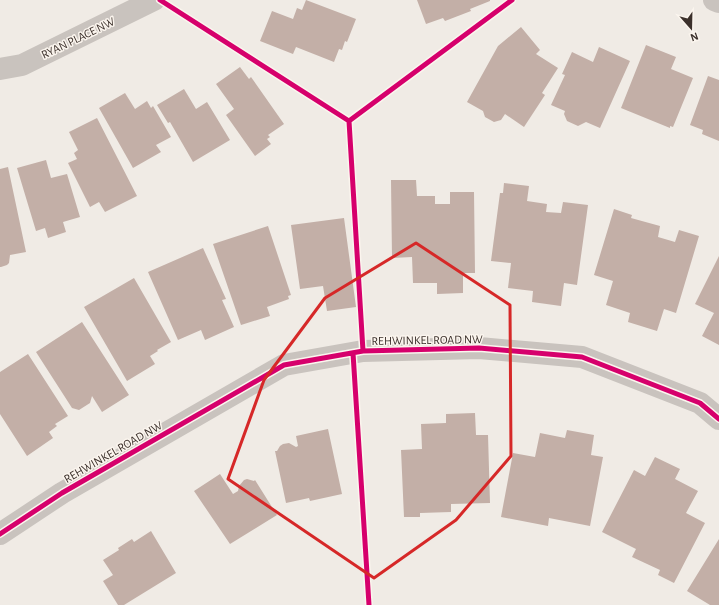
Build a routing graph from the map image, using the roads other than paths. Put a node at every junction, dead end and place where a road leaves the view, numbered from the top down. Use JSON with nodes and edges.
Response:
{"nodes":[{"id":1,"x":154,"y":0,"type":"edge"},
{"id":2,"x":714,"y":0,"type":"edge"},
{"id":3,"x":719,"y":2,"type":"edge"},
{"id":4,"x":0,"y":69,"type":"edge"},
{"id":5,"x":719,"y":419,"type":"edge"},
{"id":6,"x":0,"y":534,"type":"edge"}],
"edges":[{"from":1,"to":4,"type":"street","name":"RYAN PLACE NW"},
{"from":2,"to":3,"type":"street"},
{"from":5,"to":6,"type":"street","name":"REHWINKEL ROAD NW"}]}
